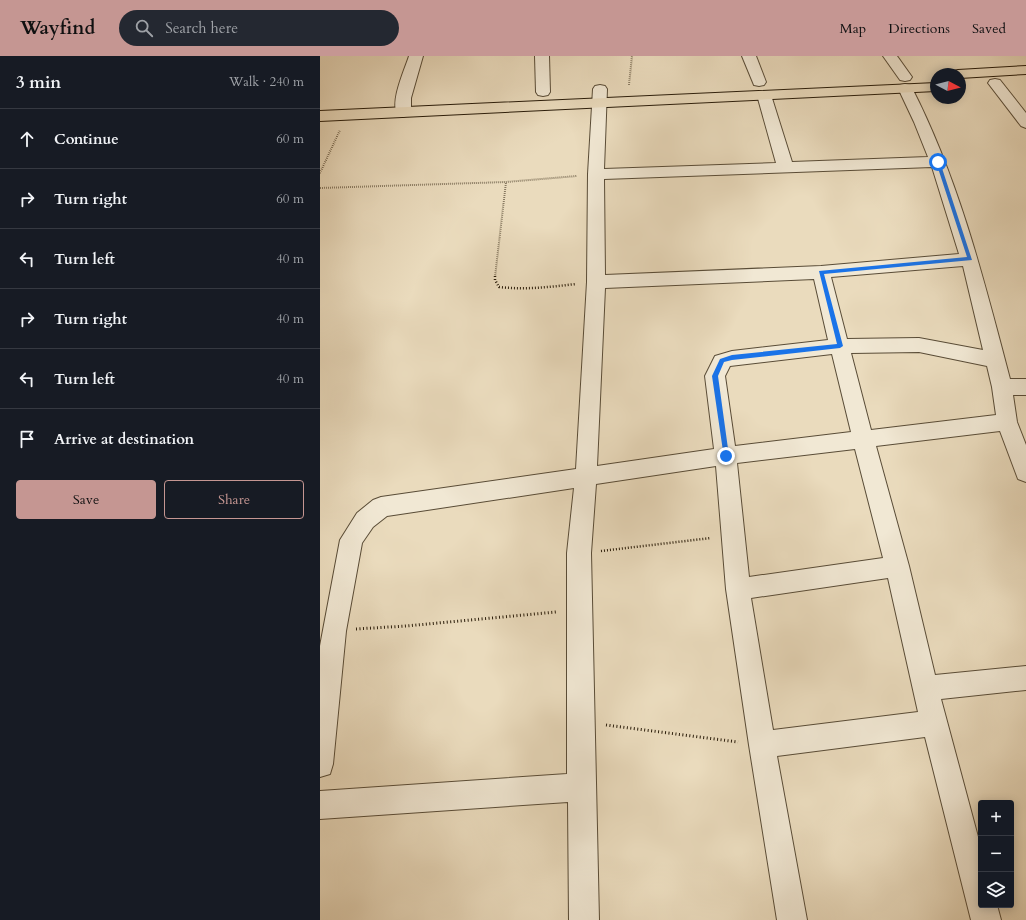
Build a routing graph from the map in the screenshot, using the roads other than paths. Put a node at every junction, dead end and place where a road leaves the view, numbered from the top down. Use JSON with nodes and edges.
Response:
{"nodes":[{"id":1,"x":416,"y":56,"type":"edge"},
{"id":2,"x":542,"y":56,"type":"edge"},
{"id":3,"x":749,"y":56,"type":"edge"},
{"id":4,"x":890,"y":56,"type":"edge"},
{"id":5,"x":1026,"y":70,"type":"edge"},
{"id":6,"x":966,"y":74,"type":"edge"},
{"id":7,"x":930,"y":77,"type":"edge"},
{"id":8,"x":1026,"y":82,"type":"edge"},
{"id":9,"x":905,"y":83,"type":"junction"},
{"id":10,"x":995,"y":83,"type":"junction"},
{"id":11,"x":930,"y":85,"type":"edge"},
{"id":12,"x":966,"y":85,"type":"edge"},
{"id":13,"x":762,"y":88,"type":"junction"},
{"id":14,"x":536,"y":92,"type":"joint"},
{"id":15,"x":448,"y":96,"type":"dead end"},
{"id":16,"x":600,"y":96,"type":"junction"},
{"id":17,"x":320,"y":103,"type":"edge"},
{"id":18,"x":403,"y":105,"type":"junction"},
{"id":19,"x":320,"y":116,"type":"edge"},
{"id":20,"x":1026,"y":123,"type":"edge"},
{"id":21,"x":938,"y":162,"type":"junction"},
{"id":22,"x":786,"y":168,"type":"junction"},
{"id":23,"x":596,"y":174,"type":"junction"},
{"id":24,"x":970,"y":259,"type":"junction"},
{"id":25,"x":821,"y":272,"type":"junction"},
{"id":26,"x":596,"y":282,"type":"junction"},
{"id":27,"x":840,"y":346,"type":"junction"},
{"id":28,"x":995,"y":360,"type":"junction"},
{"id":29,"x":1002,"y":387,"type":"junction"},
{"id":30,"x":1026,"y":387,"type":"edge"},
{"id":31,"x":1007,"y":422,"type":"junction"},
{"id":32,"x":863,"y":439,"type":"junction"},
{"id":33,"x":726,"y":456,"type":"junction"},
{"id":34,"x":1026,"y":473,"type":"edge"},
{"id":35,"x":586,"y":476,"type":"junction"},
{"id":36,"x":897,"y":566,"type":"junction"},
{"id":37,"x":738,"y":589,"type":"junction"},
{"id":38,"x":1026,"y":678,"type":"edge"},
{"id":39,"x":926,"y":688,"type":"junction"},
{"id":40,"x":934,"y":723,"type":"junction"},
{"id":41,"x":762,"y":745,"type":"junction"},
{"id":42,"x":320,"y":764,"type":"edge"},
{"id":43,"x":580,"y":787,"type":"junction"},
{"id":44,"x":320,"y":805,"type":"edge"},
{"id":45,"x":978,"y":891,"type":"edge"},
{"id":46,"x":983,"y":908,"type":"edge"},
{"id":47,"x":584,"y":920,"type":"edge"},
{"id":48,"x":792,"y":920,"type":"edge"},
{"id":49,"x":986,"y":920,"type":"edge"}],
"edges":[{"from":1,"to":18,"type":"street"},
{"from":2,"to":14,"type":"street"},
{"from":3,"to":13,"type":"street"},
{"from":4,"to":9,"type":"street"},
{"from":5,"to":6,"type":"main road"},
{"from":7,"to":9,"type":"main road"},
{"from":8,"to":10,"type":"main road"},
{"from":9,"to":11,"type":"main road"},
{"from":9,"to":13,"type":"main road"},
{"from":9,"to":21,"type":"street"},
{"from":10,"to":12,"type":"main road"},
{"from":10,"to":20,"type":"street"},
{"from":13,"to":16,"type":"main road"},
{"from":13,"to":16,"type":"main road"},
{"from":13,"to":22,"type":"street"},
{"from":14,"to":16,"type":"main road"},
{"from":15,"to":18,"type":"main road"},
{"from":16,"to":18,"type":"main road"},
{"from":16,"to":23,"type":"street"},
{"from":17,"to":18,"type":"main road"},
{"from":18,"to":19,"type":"main road"},
{"from":21,"to":22,"type":"street"},
{"from":21,"to":24,"type":"street"},
{"from":22,"to":23,"type":"street"},
{"from":23,"to":26,"type":"street"},
{"from":24,"to":25,"type":"street"},
{"from":24,"to":28,"type":"street"},
{"from":25,"to":26,"type":"street"},
{"from":25,"to":27,"type":"street"},
{"from":26,"to":35,"type":"street"},
{"from":27,"to":28,"type":"street"},
{"from":27,"to":32,"type":"street"},
{"from":27,"to":33,"type":"street"},
{"from":28,"to":29,"type":"street"},
{"from":29,"to":30,"type":"street"},
{"from":29,"to":31,"type":"street"},
{"from":31,"to":32,"type":"street"},
{"from":31,"to":34,"type":"street"},
{"from":32,"to":33,"type":"street"},
{"from":32,"to":36,"type":"street"},
{"from":33,"to":35,"type":"street"},
{"from":33,"to":37,"type":"street"},
{"from":35,"to":42,"type":"street"},
{"from":35,"to":43,"type":"street"},
{"from":36,"to":37,"type":"street"},
{"from":36,"to":39,"type":"street"},
{"from":37,"to":41,"type":"street"},
{"from":38,"to":39,"type":"street"},
{"from":39,"to":40,"type":"street"},
{"from":40,"to":41,"type":"street"},
{"from":40,"to":45,"type":"street"},
{"from":41,"to":48,"type":"street"},
{"from":43,"to":44,"type":"street"},
{"from":43,"to":47,"type":"street"},
{"from":46,"to":49,"type":"street"}]}
